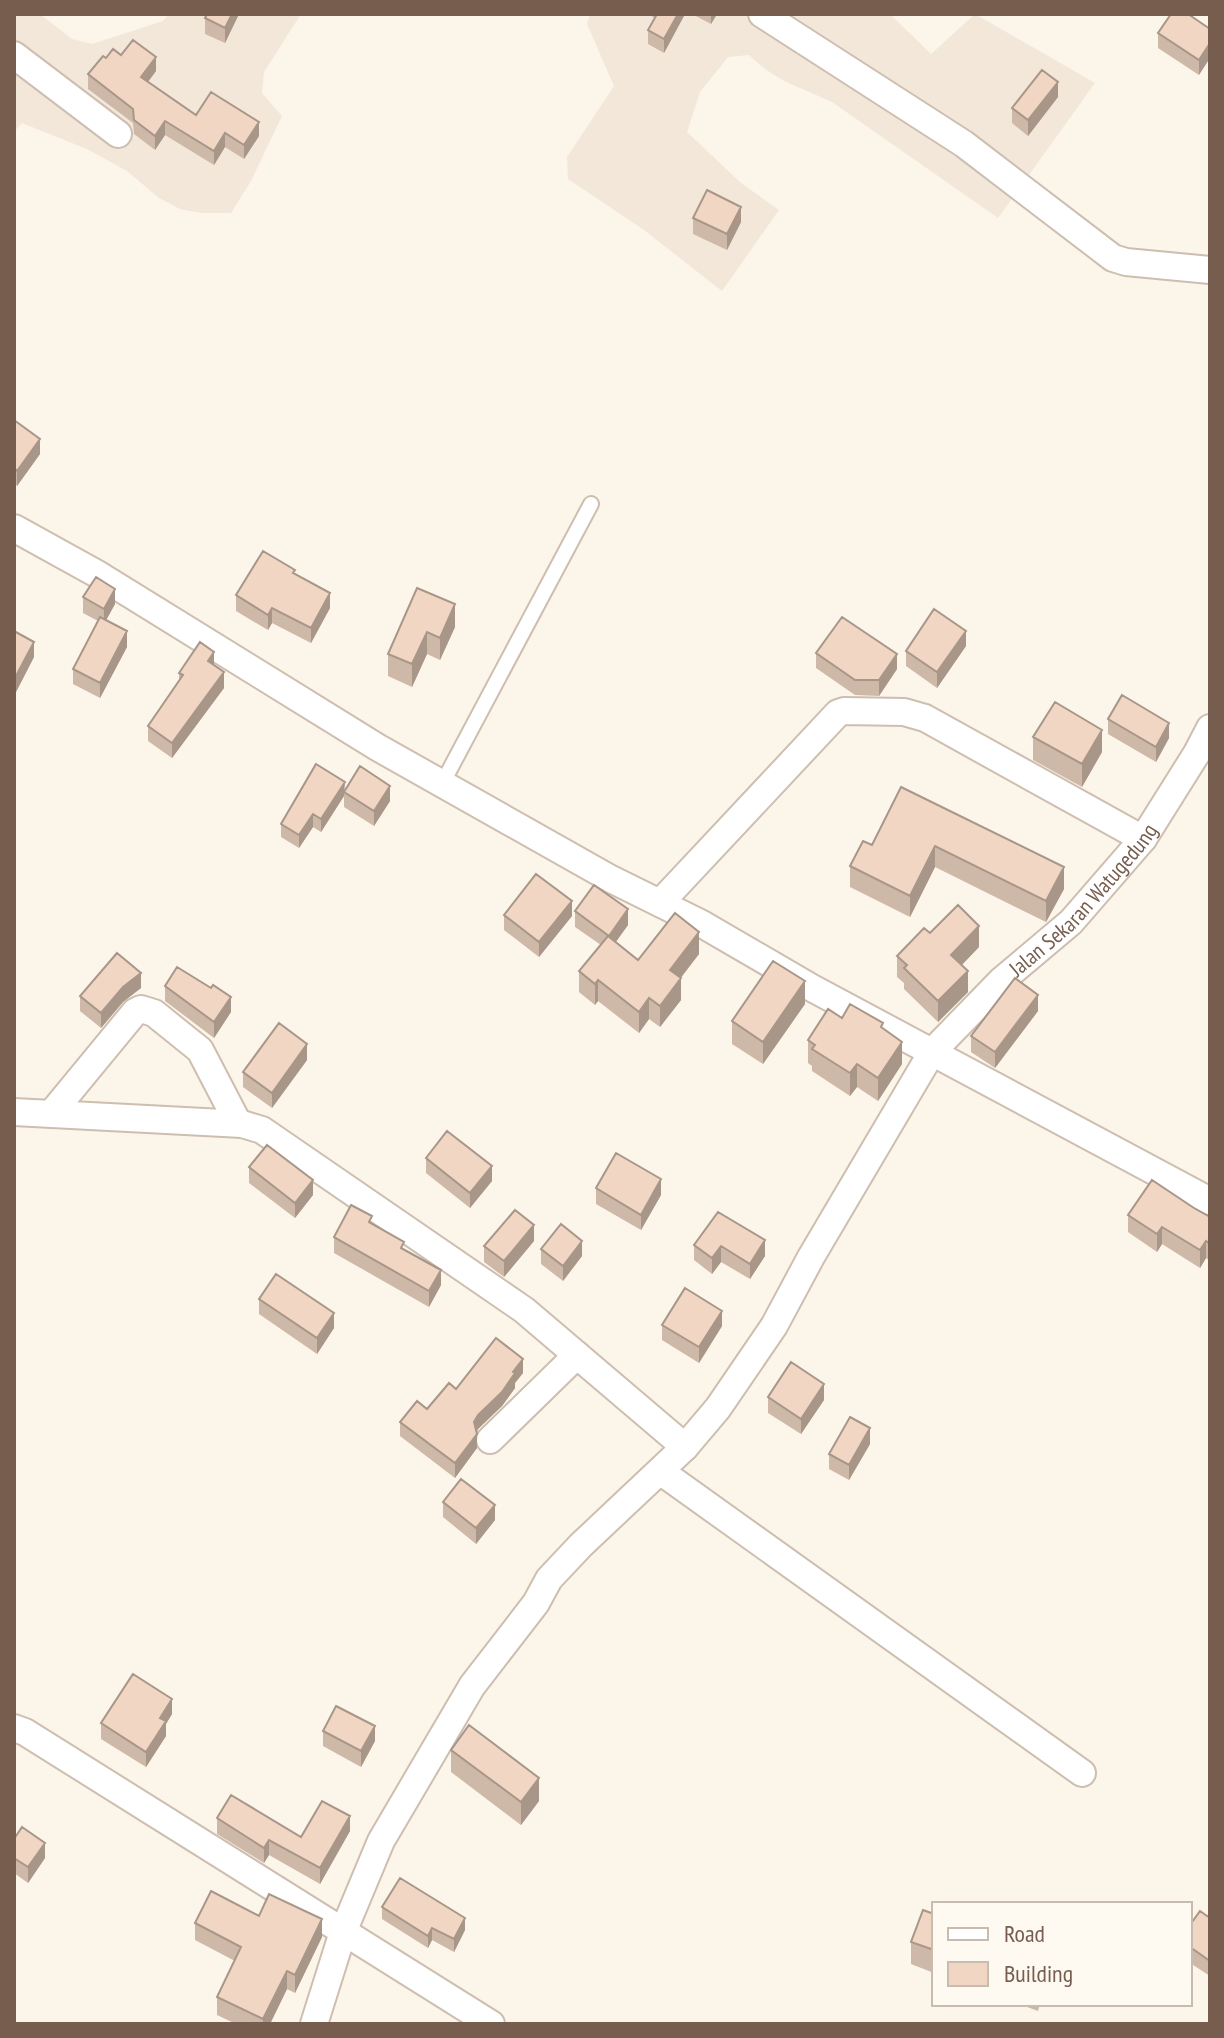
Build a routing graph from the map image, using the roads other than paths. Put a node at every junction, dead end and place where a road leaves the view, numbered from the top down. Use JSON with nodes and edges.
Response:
{"nodes":[{"id":1,"x":762,"y":14,"type":"edge"},
{"id":2,"x":14,"y":55,"type":"edge"},
{"id":3,"x":118,"y":134,"type":"dead end"},
{"id":4,"x":1210,"y":270,"type":"edge"},
{"id":5,"x":591,"y":504,"type":"dead end"},
{"id":6,"x":14,"y":528,"type":"edge"},
{"id":7,"x":1210,"y":728,"type":"edge"},
{"id":8,"x":442,"y":784,"type":"junction"},
{"id":9,"x":1143,"y":839,"type":"junction"},
{"id":10,"x":660,"y":903,"type":"junction"},
{"id":11,"x":932,"y":1052,"type":"junction"},
{"id":12,"x":14,"y":1112,"type":"edge"},
{"id":13,"x":51,"y":1114,"type":"junction"},
{"id":14,"x":238,"y":1123,"type":"junction"},
{"id":15,"x":1210,"y":1201,"type":"edge"},
{"id":16,"x":577,"y":1355,"type":"junction"},
{"id":17,"x":490,"y":1440,"type":"dead end"},
{"id":18,"x":685,"y":1447,"type":"junction"},
{"id":19,"x":660,"y":1471,"type":"junction"},
{"id":20,"x":14,"y":1728,"type":"edge"},
{"id":21,"x":1082,"y":1773,"type":"dead end"},
{"id":22,"x":343,"y":1932,"type":"junction"},
{"id":23,"x":314,"y":2024,"type":"edge"},
{"id":24,"x":491,"y":2024,"type":"edge"}],
"edges":[{"from":1,"to":4,"type":"street"},
{"from":2,"to":3,"type":"street"},
{"from":5,"to":8,"type":"lane"},
{"from":6,"to":8,"type":"street"},
{"from":7,"to":9,"type":"street","name":"Jalan Sekaran Watugedung"},
{"from":8,"to":10,"type":"street"},
{"from":9,"to":10,"type":"street"},
{"from":9,"to":11,"type":"street","name":"Jalan Sekaran Watugedung"},
{"from":10,"to":11,"type":"street"},
{"from":11,"to":15,"type":"street"},
{"from":11,"to":18,"type":"street","name":"Jalan Sekaran Watugedung"},
{"from":12,"to":13,"type":"street"},
{"from":13,"to":14,"type":"street"},
{"from":13,"to":14,"type":"street"},
{"from":14,"to":16,"type":"street"},
{"from":16,"to":17,"type":"street"},
{"from":16,"to":18,"type":"street"},
{"from":18,"to":19,"type":"street","name":"Jalan Sekaran Watugedung"},
{"from":19,"to":21,"type":"street"},
{"from":19,"to":22,"type":"street","name":"Jalan Sekaran Watugedung"},
{"from":20,"to":22,"type":"street"},
{"from":22,"to":23,"type":"street","name":"Jalan Sekaran Watugedung"},
{"from":22,"to":24,"type":"street"}]}
